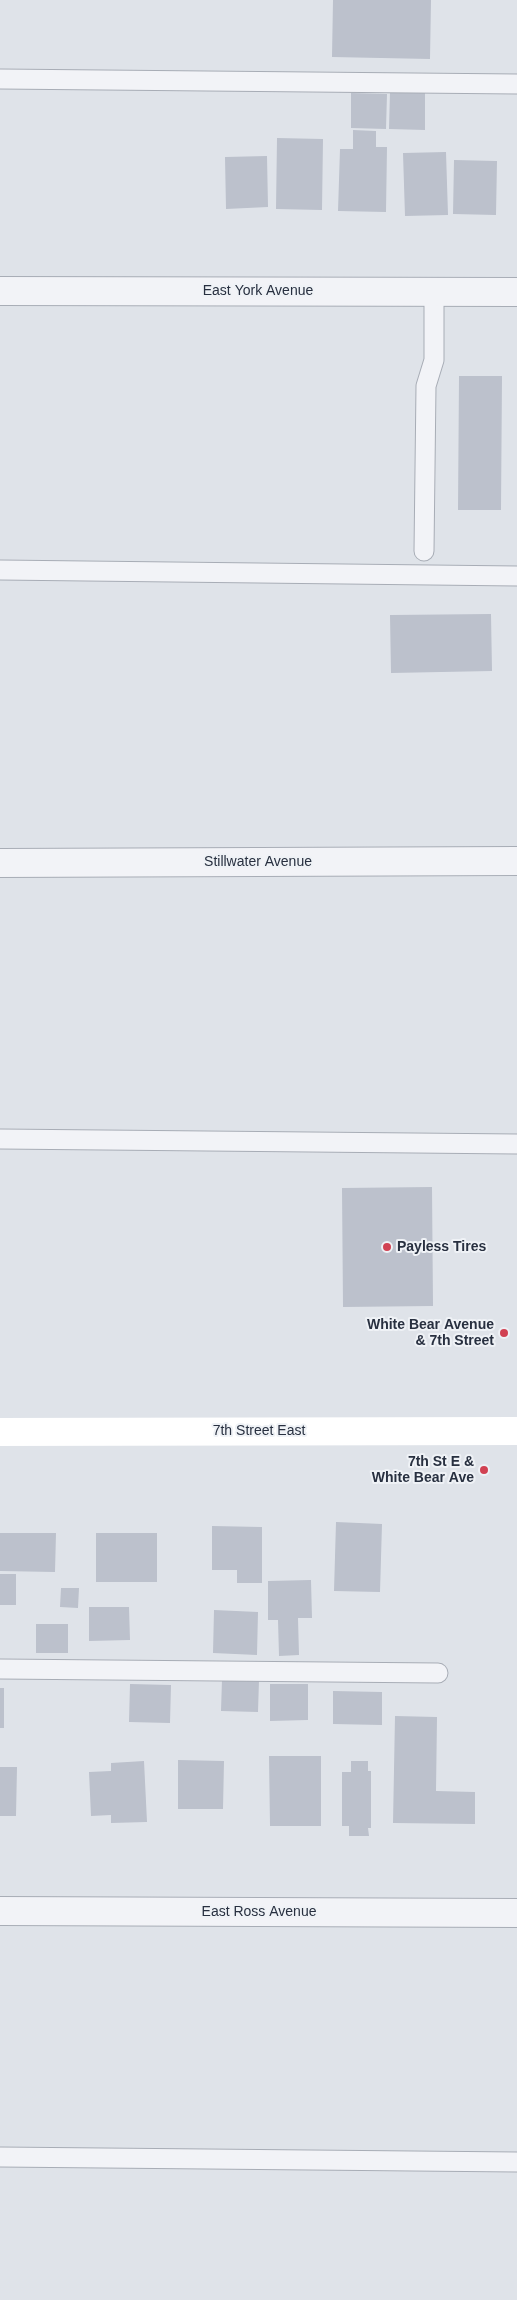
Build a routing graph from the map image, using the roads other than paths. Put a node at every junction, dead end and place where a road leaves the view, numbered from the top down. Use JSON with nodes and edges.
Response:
{"nodes":[{"id":1,"x":0,"y":79,"type":"edge"},
{"id":2,"x":517,"y":84,"type":"edge"},
{"id":3,"x":0,"y":291,"type":"edge"},
{"id":4,"x":434,"y":292,"type":"junction"},
{"id":5,"x":517,"y":292,"type":"edge"},
{"id":6,"x":424,"y":551,"type":"dead end"},
{"id":7,"x":0,"y":570,"type":"edge"},
{"id":8,"x":517,"y":576,"type":"edge"},
{"id":9,"x":517,"y":861,"type":"edge"},
{"id":10,"x":0,"y":863,"type":"edge"},
{"id":11,"x":0,"y":1139,"type":"edge"},
{"id":12,"x":517,"y":1144,"type":"edge"},
{"id":13,"x":0,"y":1432,"type":"edge"},
{"id":14,"x":517,"y":1432,"type":"edge"},
{"id":15,"x":0,"y":1669,"type":"edge"},
{"id":16,"x":438,"y":1673,"type":"dead end"},
{"id":17,"x":0,"y":1911,"type":"edge"},
{"id":18,"x":517,"y":1913,"type":"edge"},
{"id":19,"x":0,"y":2157,"type":"edge"},
{"id":20,"x":517,"y":2162,"type":"edge"}],
"edges":[{"from":1,"to":2,"type":"lane"},
{"from":3,"to":4,"type":"street","name":"East York Avenue"},
{"from":4,"to":5,"type":"street","name":"East York Avenue"},
{"from":4,"to":6,"type":"lane"},
{"from":7,"to":8,"type":"lane"},
{"from":9,"to":10,"type":"street","name":"Stillwater Avenue"},
{"from":11,"to":12,"type":"lane"},
{"from":13,"to":14,"type":"street","name":"7th Street East"},
{"from":15,"to":16,"type":"lane"},
{"from":17,"to":18,"type":"street","name":"East Ross Avenue"},
{"from":19,"to":20,"type":"lane"}]}
